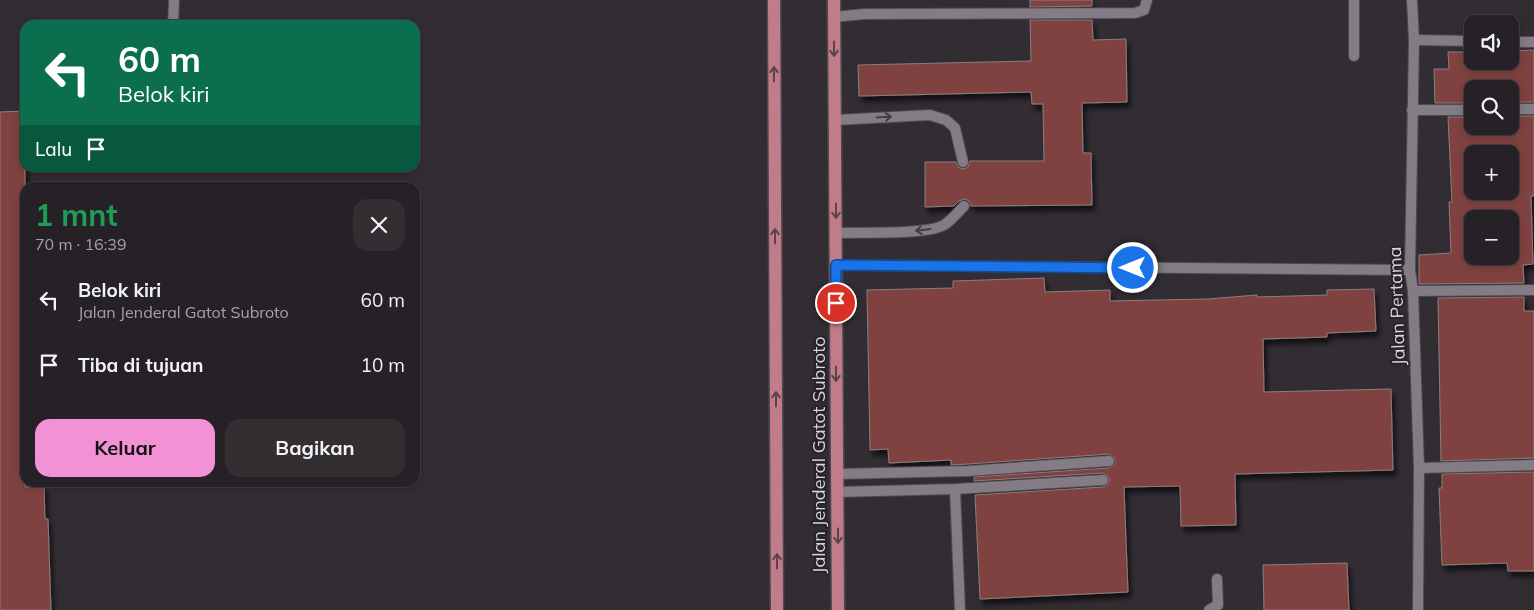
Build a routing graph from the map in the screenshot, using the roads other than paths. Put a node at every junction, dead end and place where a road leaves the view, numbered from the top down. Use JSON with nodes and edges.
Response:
{"nodes":[{"id":1,"x":174,"y":0,"type":"edge"},
{"id":2,"x":774,"y":0,"type":"edge"},
{"id":3,"x":834,"y":0,"type":"edge"},
{"id":4,"x":1147,"y":0,"type":"edge"},
{"id":5,"x":1354,"y":0,"type":"edge"},
{"id":6,"x":1412,"y":0,"type":"edge"},
{"id":7,"x":834,"y":17,"type":"junction"},
{"id":8,"x":173,"y":20,"type":"edge"},
{"id":9,"x":1414,"y":40,"type":"junction"},
{"id":10,"x":1464,"y":41,"type":"edge"},
{"id":11,"x":1519,"y":42,"type":"edge"},
{"id":12,"x":1534,"y":42,"type":"edge"},
{"id":13,"x":1354,"y":56,"type":"dead end"},
{"id":14,"x":1519,"y":109,"type":"edge"},
{"id":15,"x":1534,"y":109,"type":"edge"},
{"id":16,"x":1412,"y":110,"type":"junction"},
{"id":17,"x":1464,"y":110,"type":"edge"},
{"id":18,"x":835,"y":120,"type":"junction"},
{"id":19,"x":963,"y":162,"type":"dead end"},
{"id":20,"x":964,"y":206,"type":"dead end"},
{"id":21,"x":836,"y":233,"type":"junction"},
{"id":22,"x":836,"y":265,"type":"junction"},
{"id":23,"x":1410,"y":270,"type":"junction"},
{"id":24,"x":1534,"y":290,"type":"edge"},
{"id":25,"x":1413,"y":291,"type":"junction"},
{"id":26,"x":1109,"y":461,"type":"dead end"},
{"id":27,"x":1534,"y":464,"type":"edge"},
{"id":28,"x":1419,"y":468,"type":"junction"},
{"id":29,"x":837,"y":474,"type":"junction"},
{"id":30,"x":1103,"y":480,"type":"dead end"},
{"id":31,"x":955,"y":489,"type":"junction"},
{"id":32,"x":837,"y":492,"type":"junction"},
{"id":33,"x":1217,"y":579,"type":"dead end"},
{"id":34,"x":777,"y":610,"type":"edge"},
{"id":35,"x":838,"y":610,"type":"edge"},
{"id":36,"x":960,"y":610,"type":"edge"},
{"id":37,"x":1209,"y":610,"type":"edge"},
{"id":38,"x":1418,"y":610,"type":"edge"}],
"edges":[{"from":1,"to":8,"type":"street"},
{"from":34,"to":2,"type":"main road","one_way":true},
{"from":3,"to":7,"type":"main road","name":"Jalan Jenderal Gatot Subroto"},
{"from":4,"to":7,"type":"street"},
{"from":5,"to":13,"type":"street"},
{"from":6,"to":9,"type":"street","name":"Jalan Pertama"},
{"from":7,"to":18,"type":"main road","name":"Jalan Jenderal Gatot Subroto","one_way":true},
{"from":9,"to":10,"type":"street"},
{"from":9,"to":16,"type":"street","name":"Jalan Pertama"},
{"from":11,"to":12,"type":"street"},
{"from":14,"to":15,"type":"street"},
{"from":16,"to":17,"type":"street"},
{"from":16,"to":23,"type":"street","name":"Jalan Pertama"},
{"from":18,"to":19,"type":"street","one_way":true},
{"from":18,"to":21,"type":"main road","name":"Jalan Jenderal Gatot Subroto","one_way":true},
{"from":20,"to":21,"type":"street","one_way":true},
{"from":21,"to":22,"type":"main road","name":"Jalan Jenderal Gatot Subroto"},
{"from":22,"to":23,"type":"street"},
{"from":22,"to":29,"type":"main road","name":"Jalan Jenderal Gatot Subroto","one_way":true},
{"from":23,"to":25,"type":"street","name":"Jalan Pertama"},
{"from":24,"to":25,"type":"street"},
{"from":25,"to":28,"type":"street","name":"Jalan Pertama"},
{"from":26,"to":29,"type":"street"},
{"from":27,"to":28,"type":"street"},
{"from":28,"to":38,"type":"street","name":"Jalan Pertama"},
{"from":29,"to":32,"type":"main road","name":"Jalan Jenderal Gatot Subroto"},
{"from":30,"to":31,"type":"street"},
{"from":31,"to":32,"type":"street"},
{"from":31,"to":36,"type":"street"},
{"from":32,"to":35,"type":"main road","name":"Jalan Jenderal Gatot Subroto","one_way":true},
{"from":33,"to":37,"type":"street"}]}
